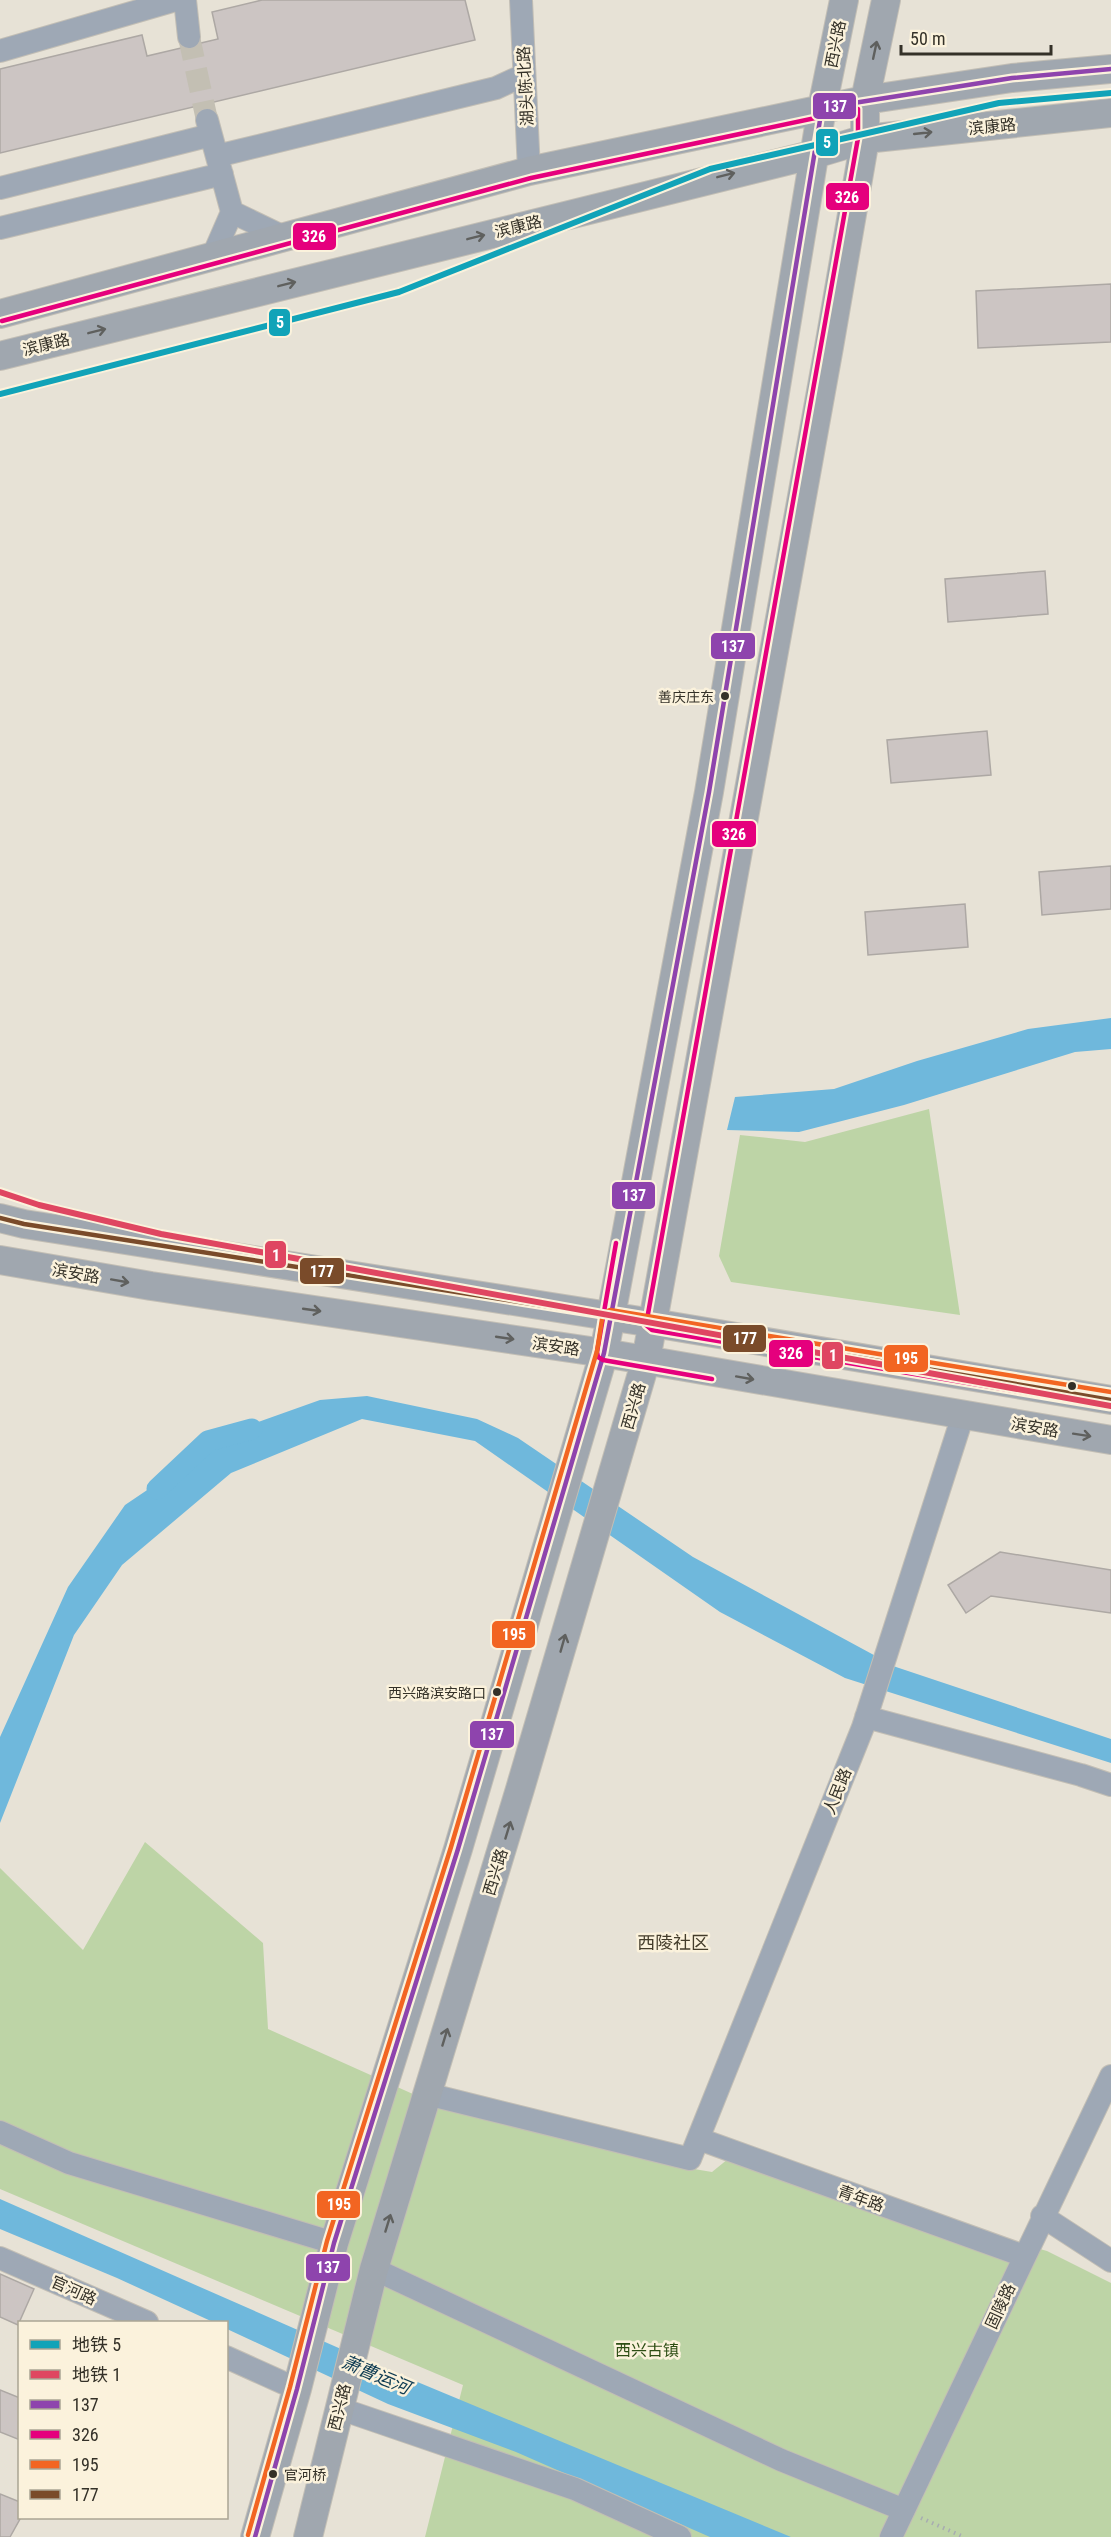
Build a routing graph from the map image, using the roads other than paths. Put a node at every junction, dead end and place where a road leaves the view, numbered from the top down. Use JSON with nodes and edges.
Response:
{"nodes":[{"id":1,"x":177,"y":0,"type":"edge"},
{"id":2,"x":185,"y":0,"type":"edge"},
{"id":3,"x":521,"y":0,"type":"edge"},
{"id":4,"x":844,"y":0,"type":"edge"},
{"id":5,"x":886,"y":0,"type":"edge"},
{"id":6,"x":189,"y":37,"type":"tunnel mouth"},
{"id":7,"x":0,"y":51,"type":"edge"},
{"id":8,"x":1111,"y":69,"type":"edge"},
{"id":9,"x":524,"y":75,"type":"junction"},
{"id":10,"x":865,"y":100,"type":"junction"},
{"id":11,"x":822,"y":108,"type":"junction"},
{"id":12,"x":1111,"y":113,"type":"edge"},
{"id":13,"x":865,"y":139,"type":"junction"},
{"id":14,"x":214,"y":146,"type":"junction"},
{"id":15,"x":815,"y":153,"type":"junction"},
{"id":16,"x":529,"y":171,"type":"junction"},
{"id":17,"x":0,"y":188,"type":"edge"},
{"id":18,"x":232,"y":212,"type":"junction"},
{"id":19,"x":0,"y":228,"type":"edge"},
{"id":20,"x":286,"y":238,"type":"junction"},
{"id":21,"x":212,"y":258,"type":"junction"},
{"id":22,"x":0,"y":314,"type":"edge"},
{"id":23,"x":0,"y":356,"type":"edge"},
{"id":24,"x":0,"y":1218,"type":"edge"},
{"id":25,"x":0,"y":1260,"type":"edge"},
{"id":26,"x":609,"y":1317,"type":"junction"},
{"id":27,"x":653,"y":1323,"type":"junction"},
{"id":28,"x":604,"y":1353,"type":"junction"},
{"id":29,"x":646,"y":1360,"type":"junction"},
{"id":30,"x":1111,"y":1400,"type":"edge"},
{"id":31,"x":963,"y":1415,"type":"junction"},
{"id":32,"x":1111,"y":1440,"type":"edge"},
{"id":33,"x":866,"y":1717,"type":"junction"},
{"id":34,"x":1111,"y":1785,"type":"edge"},
{"id":35,"x":1111,"y":2076,"type":"edge"},
{"id":36,"x":427,"y":2094,"type":"junction"},
{"id":37,"x":0,"y":2132,"type":"edge"},
{"id":38,"x":695,"y":2149,"type":"junction"},
{"id":39,"x":1042,"y":2216,"type":"junction"},
{"id":40,"x":334,"y":2242,"type":"junction"},
{"id":41,"x":1024,"y":2256,"type":"junction"},
{"id":42,"x":0,"y":2258,"type":"edge"},
{"id":43,"x":1111,"y":2260,"type":"edge"},
{"id":44,"x":374,"y":2269,"type":"junction"},
{"id":45,"x":145,"y":2321,"type":"edge"},
{"id":46,"x":228,"y":2358,"type":"edge"},
{"id":47,"x":298,"y":2384,"type":"junction"},
{"id":48,"x":340,"y":2402,"type":"junction"},
{"id":49,"x":904,"y":2510,"type":"junction"},
{"id":50,"x":255,"y":2537,"type":"edge"},
{"id":51,"x":308,"y":2537,"type":"edge"},
{"id":52,"x":680,"y":2537,"type":"edge"},
{"id":53,"x":891,"y":2537,"type":"edge"}],
"edges":[{"from":1,"to":7,"type":"street"},
{"from":2,"to":6,"type":"street"},
{"from":3,"to":9,"type":"street","name":"湖头陈北路"},
{"from":4,"to":11,"type":"main road","name":"西兴路"},
{"from":10,"to":5,"type":"main road","name":"西兴路","one_way":true},
{"from":8,"to":10,"type":"main road"},
{"from":9,"to":14,"type":"street"},
{"from":9,"to":16,"type":"street","name":"湖头陈北路"},
{"from":10,"to":11,"type":"main road"},
{"from":10,"to":13,"type":"main road","name":"西兴路"},
{"from":11,"to":15,"type":"main road","name":"西兴路"},
{"from":11,"to":16,"type":"main road"},
{"from":13,"to":12,"type":"main road","name":"滨康路","one_way":true},
{"from":13,"to":15,"type":"main road","name":"滨康路"},
{"from":13,"to":27,"type":"main road","name":"西兴路"},
{"from":14,"to":17,"type":"street"},
{"from":14,"to":18,"type":"street"},
{"from":14,"to":19,"type":"street"},
{"from":23,"to":15,"type":"main road","name":"滨康路","one_way":true},
{"from":15,"to":26,"type":"main road","name":"西兴路"},
{"from":16,"to":20,"type":"main road"},
{"from":18,"to":20,"type":"street"},
{"from":18,"to":21,"type":"street"},
{"from":20,"to":21,"type":"main road"},
{"from":21,"to":22,"type":"main road"},
{"from":24,"to":26,"type":"main road"},
{"from":25,"to":28,"type":"main road","name":"滨安路","one_way":true},
{"from":26,"to":27,"type":"main road"},
{"from":26,"to":28,"type":"main road","name":"西兴路"},
{"from":27,"to":29,"type":"main road","name":"西兴路"},
{"from":27,"to":30,"type":"main road"},
{"from":28,"to":29,"type":"main road","name":"滨安路"},
{"from":28,"to":40,"type":"main road","name":"西兴路"},
{"from":29,"to":31,"type":"main road","name":"滨安路","one_way":true},
{"from":36,"to":29,"type":"main road","name":"西兴路","one_way":true},
{"from":31,"to":32,"type":"main road","name":"滨安路","one_way":true},
{"from":31,"to":33,"type":"street","name":"人民路"},
{"from":33,"to":34,"type":"street"},
{"from":33,"to":38,"type":"street","name":"人民路"},
{"from":35,"to":39,"type":"street","name":"固陵路"},
{"from":36,"to":38,"type":"street","name":"青年路"},
{"from":44,"to":36,"type":"main road","name":"西兴路","one_way":true},
{"from":37,"to":40,"type":"street"},
{"from":38,"to":41,"type":"street","name":"青年路"},
{"from":39,"to":41,"type":"street","name":"固陵路"},
{"from":39,"to":43,"type":"street"},
{"from":40,"to":47,"type":"main road","name":"西兴路"},
{"from":41,"to":49,"type":"street","name":"固陵路"},
{"from":42,"to":45,"type":"street","name":"官河路"},
{"from":44,"to":48,"type":"main road","name":"西兴路"},
{"from":44,"to":49,"type":"street"},
{"from":46,"to":47,"type":"street"},
{"from":47,"to":50,"type":"main road","name":"西兴路"},
{"from":48,"to":51,"type":"main road","name":"西兴路"},
{"from":48,"to":52,"type":"street"},
{"from":49,"to":53,"type":"street","name":"固陵路"}]}
